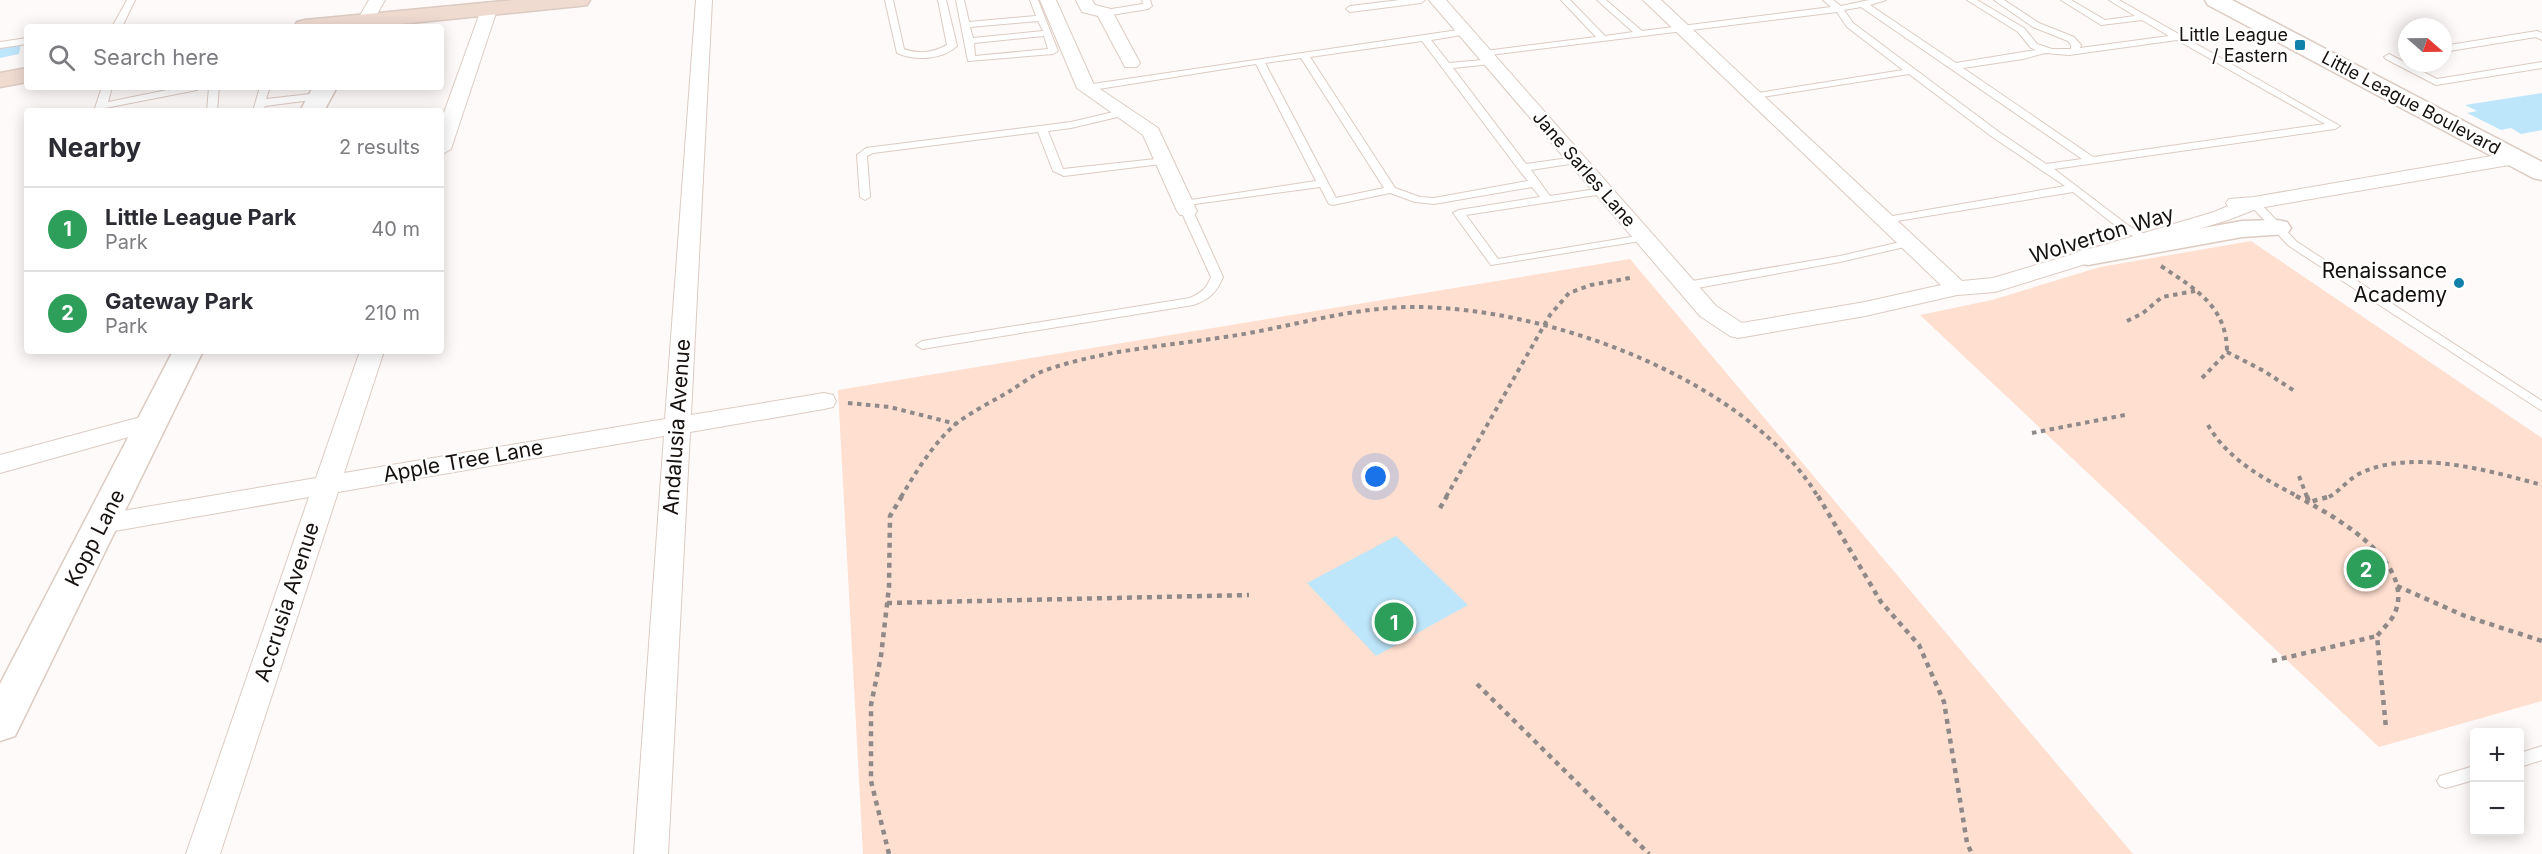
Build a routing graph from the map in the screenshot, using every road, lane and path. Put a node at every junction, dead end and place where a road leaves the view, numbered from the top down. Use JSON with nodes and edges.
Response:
{"nodes":[{"id":1,"x":131,"y":0,"type":"edge"},
{"id":2,"x":377,"y":0,"type":"edge"},
{"id":3,"x":579,"y":0,"type":"edge"},
{"id":4,"x":704,"y":0,"type":"edge"},
{"id":5,"x":889,"y":0,"type":"edge"},
{"id":6,"x":942,"y":0,"type":"edge"},
{"id":7,"x":960,"y":0,"type":"edge"},
{"id":8,"x":1034,"y":0,"type":"edge"},
{"id":9,"x":1047,"y":0,"type":"edge"},
{"id":10,"x":1084,"y":0,"type":"edge"},
{"id":11,"x":1146,"y":0,"type":"edge"},
{"id":12,"x":1421,"y":0,"type":"edge"},
{"id":13,"x":1437,"y":0,"type":"edge"},
{"id":14,"x":1565,"y":0,"type":"edge"},
{"id":15,"x":1601,"y":0,"type":"edge"},
{"id":16,"x":1651,"y":0,"type":"edge"},
{"id":17,"x":1827,"y":0,"type":"edge"},
{"id":18,"x":1882,"y":0,"type":"edge"},
{"id":19,"x":1971,"y":0,"type":"edge"},
{"id":20,"x":1998,"y":0,"type":"edge"},
{"id":21,"x":2065,"y":0,"type":"edge"},
{"id":22,"x":2113,"y":0,"type":"edge"},
{"id":23,"x":2216,"y":0,"type":"edge"},
{"id":24,"x":1862,"y":4,"type":"junction"},
{"id":25,"x":490,"y":8,"type":"junction"},
{"id":26,"x":1350,"y":9,"type":"dead end"},
{"id":27,"x":1839,"y":9,"type":"junction"},
{"id":28,"x":1105,"y":13,"type":"junction"},
{"id":29,"x":2145,"y":17,"type":"junction"},
{"id":30,"x":1042,"y":18,"type":"junction"},
{"id":31,"x":363,"y":23,"type":"edge"},
{"id":32,"x":119,"y":24,"type":"edge"},
{"id":33,"x":965,"y":26,"type":"junction"},
{"id":34,"x":1681,"y":29,"type":"junction"},
{"id":35,"x":1465,"y":32,"type":"junction"},
{"id":36,"x":1048,"y":33,"type":"junction"},
{"id":37,"x":1640,"y":34,"type":"junction"},
{"id":38,"x":1424,"y":37,"type":"junction"},
{"id":39,"x":2180,"y":37,"type":"junction"},
{"id":40,"x":2542,"y":37,"type":"edge"},
{"id":41,"x":1603,"y":39,"type":"junction"},
{"id":42,"x":24,"y":41,"type":"edge"},
{"id":43,"x":969,"y":41,"type":"junction"},
{"id":44,"x":0,"y":45,"type":"edge"},
{"id":45,"x":2452,"y":48,"type":"edge"},
{"id":46,"x":2045,"y":50,"type":"junction"},
{"id":47,"x":2075,"y":51,"type":"junction"},
{"id":48,"x":1304,"y":55,"type":"junction"},
{"id":49,"x":2398,"y":56,"type":"edge"},
{"id":50,"x":1488,"y":57,"type":"junction"},
{"id":51,"x":1259,"y":61,"type":"junction"},
{"id":52,"x":2398,"y":62,"type":"edge"},
{"id":53,"x":1131,"y":63,"type":"dead end"},
{"id":54,"x":2542,"y":65,"type":"edge"},
{"id":55,"x":1448,"y":66,"type":"junction"},
{"id":56,"x":1954,"y":66,"type":"junction"},
{"id":57,"x":1912,"y":71,"type":"junction"},
{"id":58,"x":2417,"y":72,"type":"edge"},
{"id":59,"x":24,"y":76,"type":"edge"},
{"id":60,"x":0,"y":80,"type":"edge"},
{"id":61,"x":1086,"y":88,"type":"junction"},
{"id":62,"x":106,"y":90,"type":"edge"},
{"id":63,"x":169,"y":90,"type":"edge"},
{"id":64,"x":214,"y":90,"type":"edge"},
{"id":65,"x":264,"y":90,"type":"edge"},
{"id":66,"x":1752,"y":97,"type":"junction"},
{"id":67,"x":318,"y":98,"type":"edge"},
{"id":68,"x":260,"y":107,"type":"edge"},
{"id":69,"x":100,"y":108,"type":"edge"},
{"id":70,"x":212,"y":108,"type":"edge"},
{"id":71,"x":1122,"y":113,"type":"junction"},
{"id":72,"x":1042,"y":129,"type":"junction"},
{"id":73,"x":444,"y":140,"type":"edge"},
{"id":74,"x":2542,"y":154,"type":"edge"},
{"id":75,"x":2516,"y":158,"type":"junction"},
{"id":76,"x":1576,"y":160,"type":"junction"},
{"id":77,"x":2091,"y":160,"type":"junction"},
{"id":78,"x":1165,"y":161,"type":"junction"},
{"id":79,"x":2044,"y":167,"type":"junction"},
{"id":80,"x":1523,"y":168,"type":"junction"},
{"id":81,"x":2542,"y":172,"type":"edge"},
{"id":82,"x":1323,"y":183,"type":"junction"},
{"id":83,"x":1536,"y":183,"type":"junction"},
{"id":84,"x":2075,"y":188,"type":"junction"},
{"id":85,"x":1391,"y":190,"type":"junction"},
{"id":86,"x":1603,"y":191,"type":"junction"},
{"id":87,"x":865,"y":197,"type":"dead end"},
{"id":88,"x":1548,"y":200,"type":"junction"},
{"id":89,"x":2254,"y":203,"type":"junction"},
{"id":90,"x":1186,"y":207,"type":"junction"},
{"id":91,"x":1885,"y":220,"type":"junction"},
{"id":92,"x":2125,"y":228,"type":"junction"},
{"id":93,"x":2277,"y":228,"type":"junction"},
{"id":94,"x":1643,"y":238,"type":"junction"},
{"id":95,"x":2145,"y":239,"type":"junction"},
{"id":96,"x":1909,"y":243,"type":"junction"},
{"id":97,"x":2088,"y":256,"type":"junction"},
{"id":98,"x":2158,"y":263,"type":"dead end"},
{"id":99,"x":1630,"y":278,"type":"dead end"},
{"id":100,"x":1686,"y":286,"type":"junction"},
{"id":101,"x":1957,"y":288,"type":"junction"},
{"id":102,"x":2196,"y":291,"type":"junction"},
{"id":103,"x":2127,"y":321,"type":"dead end"},
{"id":104,"x":1546,"y":326,"type":"junction"},
{"id":105,"x":1738,"y":331,"type":"joint"},
{"id":106,"x":922,"y":345,"type":"dead end"},
{"id":107,"x":2228,"y":352,"type":"junction"},
{"id":108,"x":186,"y":354,"type":"edge"},
{"id":109,"x":371,"y":354,"type":"edge"},
{"id":110,"x":2202,"y":378,"type":"dead end"},
{"id":111,"x":2296,"y":392,"type":"dead end"},
{"id":112,"x":824,"y":401,"type":"joint"},
{"id":113,"x":2542,"y":407,"type":"edge"},
{"id":114,"x":2125,"y":415,"type":"dead end"},
{"id":115,"x":152,"y":422,"type":"junction"},
{"id":116,"x":956,"y":424,"type":"junction"},
{"id":117,"x":2208,"y":425,"type":"dead end"},
{"id":118,"x":676,"y":426,"type":"junction"},
{"id":119,"x":2032,"y":433,"type":"dead end"},
{"id":120,"x":0,"y":464,"type":"edge"},
{"id":121,"x":2299,"y":476,"type":"dead end"},
{"id":122,"x":326,"y":484,"type":"junction"},
{"id":123,"x":2542,"y":485,"type":"edge"},
{"id":124,"x":2309,"y":502,"type":"junction"},
{"id":125,"x":1440,"y":508,"type":"dead end"},
{"id":126,"x":103,"y":523,"type":"junction"},
{"id":127,"x":2396,"y":586,"type":"junction"},
{"id":128,"x":1249,"y":595,"type":"dead end"},
{"id":129,"x":887,"y":603,"type":"junction"},
{"id":130,"x":2377,"y":636,"type":"junction"},
{"id":131,"x":2542,"y":641,"type":"edge"},
{"id":132,"x":2272,"y":661,"type":"dead end"},
{"id":133,"x":1478,"y":684,"type":"dead end"},
{"id":134,"x":0,"y":724,"type":"edge"},
{"id":135,"x":2386,"y":728,"type":"dead end"},
{"id":136,"x":2542,"y":753,"type":"edge"},
{"id":137,"x":2524,"y":759,"type":"edge"},
{"id":138,"x":2470,"y":774,"type":"edge"},
{"id":139,"x":2446,"y":781,"type":"dead end"},
{"id":140,"x":203,"y":854,"type":"edge"},
{"id":141,"x":651,"y":854,"type":"edge"},
{"id":142,"x":889,"y":854,"type":"edge"},
{"id":143,"x":1649,"y":854,"type":"edge"},
{"id":144,"x":1972,"y":854,"type":"edge"}],
"edges":[{"from":1,"to":32,"type":"lane"},
{"from":2,"to":31,"type":"street"},
{"from":3,"to":25,"type":"main road"},
{"from":4,"to":118,"type":"street","name":"Andalusia Avenue"},
{"from":5,"to":6,"type":"lane"},
{"from":7,"to":33,"type":"lane"},
{"from":8,"to":30,"type":"lane"},
{"from":9,"to":61,"type":"street"},
{"from":10,"to":28,"type":"street"},
{"from":11,"to":28,"type":"lane"},
{"from":12,"to":26,"type":"lane"},
{"from":13,"to":35,"type":"street","name":"Jane Sarles Lane"},
{"from":14,"to":41,"type":"lane"},
{"from":15,"to":37,"type":"lane"},
{"from":16,"to":34,"type":"street"},
{"from":17,"to":27,"type":"lane"},
{"from":18,"to":24,"type":"lane"},
{"from":19,"to":46,"type":"lane"},
{"from":20,"to":47,"type":"lane"},
{"from":21,"to":29,"type":"lane"},
{"from":22,"to":29,"type":"lane"},
{"from":23,"to":75,"type":"street","name":"Little League Boulevard"},
{"from":24,"to":27,"type":"lane"},
{"from":24,"to":56,"type":"lane"},
{"from":25,"to":31,"type":"main road"},
{"from":25,"to":73,"type":"street"},
{"from":27,"to":34,"type":"lane"},
{"from":27,"to":57,"type":"lane"},
{"from":28,"to":53,"type":"street"},
{"from":29,"to":39,"type":"lane"},
{"from":30,"to":33,"type":"lane"},
{"from":30,"to":36,"type":"lane"},
{"from":33,"to":43,"type":"lane"},
{"from":34,"to":37,"type":"lane"},
{"from":34,"to":66,"type":"street"},
{"from":35,"to":38,"type":"lane"},
{"from":35,"to":50,"type":"street","name":"Jane Sarles Lane"},
{"from":36,"to":43,"type":"lane"},
{"from":36,"to":43,"type":"lane"},
{"from":37,"to":41,"type":"lane"},
{"from":38,"to":48,"type":"lane"},
{"from":38,"to":55,"type":"lane"},
{"from":39,"to":47,"type":"lane"},
{"from":39,"to":77,"type":"lane"},
{"from":40,"to":45,"type":"lane"},
{"from":41,"to":50,"type":"lane"},
{"from":42,"to":44,"type":"lane"},
{"from":46,"to":47,"type":"lane"},
{"from":46,"to":56,"type":"lane"},
{"from":48,"to":51,"type":"lane"},
{"from":48,"to":85,"type":"lane"},
{"from":49,"to":52,"type":"lane"},
{"from":50,"to":55,"type":"lane"},
{"from":50,"to":76,"type":"street","name":"Jane Sarles Lane"},
{"from":51,"to":61,"type":"lane"},
{"from":51,"to":82,"type":"lane"},
{"from":54,"to":58,"type":"lane"},
{"from":55,"to":80,"type":"lane"},
{"from":56,"to":77,"type":"lane"},
{"from":57,"to":66,"type":"lane"},
{"from":57,"to":79,"type":"lane"},
{"from":59,"to":60,"type":"main road"},
{"from":61,"to":71,"type":"street"},
{"from":62,"to":69,"type":"lane"},
{"from":63,"to":69,"type":"lane"},
{"from":64,"to":70,"type":"lane"},
{"from":65,"to":68,"type":"lane"},
{"from":66,"to":91,"type":"street"},
{"from":67,"to":68,"type":"lane"},
{"from":71,"to":72,"type":"lane"},
{"from":71,"to":78,"type":"street"},
{"from":72,"to":78,"type":"lane"},
{"from":72,"to":87,"type":"lane"},
{"from":74,"to":75,"type":"street"},
{"from":75,"to":81,"type":"street","name":"Little League Boulevard"},
{"from":75,"to":89,"type":"street","name":"Wolverton Way"},
{"from":76,"to":80,"type":"lane"},
{"from":76,"to":86,"type":"street","name":"Jane Sarles Lane"},
{"from":77,"to":79,"type":"lane"},
{"from":78,"to":90,"type":"street"},
{"from":79,"to":84,"type":"lane"},
{"from":80,"to":83,"type":"lane"},
{"from":82,"to":85,"type":"lane"},
{"from":82,"to":90,"type":"lane"},
{"from":83,"to":85,"type":"lane"},
{"from":83,"to":88,"type":"lane"},
{"from":84,"to":91,"type":"lane"},
{"from":84,"to":92,"type":"lane"},
{"from":86,"to":88,"type":"lane"},
{"from":86,"to":94,"type":"street","name":"Jane Sarles Lane"},
{"from":88,"to":94,"type":"lane"},
{"from":89,"to":92,"type":"street","name":"Wolverton Way"},
{"from":89,"to":93,"type":"lane"},
{"from":89,"to":95,"type":"street","name":"Wolverton Way"},
{"from":90,"to":106,"type":"lane"},
{"from":91,"to":96,"type":"street"},
{"from":92,"to":95,"type":"lane"},
{"from":92,"to":101,"type":"street","name":"Wolverton Way"},
{"from":93,"to":97,"type":"street"},
{"from":93,"to":113,"type":"lane"},
{"from":94,"to":100,"type":"street","name":"Jane Sarles Lane"},
{"from":95,"to":97,"type":"street","name":"Wolverton Way"},
{"from":96,"to":100,"type":"lane"},
{"from":96,"to":101,"type":"street"},
{"from":97,"to":101,"type":"street","name":"Wolverton Way"},
{"from":98,"to":102,"type":"path"},
{"from":99,"to":104,"type":"path"},
{"from":100,"to":105,"type":"street","name":"Jane Sarles Lane"},
{"from":101,"to":105,"type":"street","name":"Wolverton Way"},
{"from":102,"to":103,"type":"path"},
{"from":102,"to":107,"type":"path"},
{"from":104,"to":116,"type":"path"},
{"from":104,"to":125,"type":"path"},
{"from":104,"to":144,"type":"path"},
{"from":107,"to":110,"type":"path"},
{"from":107,"to":111,"type":"path"},
{"from":108,"to":115,"type":"street","name":"Kopp Lane"},
{"from":109,"to":122,"type":"street","name":"Accrusia Avenue"},
{"from":112,"to":116,"type":"path"},
{"from":112,"to":118,"type":"street","name":"Apple Tree Lane"},
{"from":114,"to":119,"type":"path"},
{"from":115,"to":120,"type":"street"},
{"from":115,"to":126,"type":"street","name":"Kopp Lane"},
{"from":116,"to":129,"type":"path"},
{"from":117,"to":124,"type":"path"},
{"from":118,"to":122,"type":"street","name":"Apple Tree Lane"},
{"from":118,"to":141,"type":"street","name":"Andalusia Avenue"},
{"from":121,"to":124,"type":"path"},
{"from":122,"to":126,"type":"street","name":"Apple Tree Lane"},
{"from":122,"to":140,"type":"street","name":"Accrusia Avenue"},
{"from":123,"to":124,"type":"path"},
{"from":124,"to":127,"type":"path"},
{"from":126,"to":134,"type":"street","name":"Kopp Lane"},
{"from":127,"to":130,"type":"path"},
{"from":127,"to":131,"type":"path"},
{"from":128,"to":129,"type":"path"},
{"from":129,"to":142,"type":"path"},
{"from":130,"to":132,"type":"path"},
{"from":130,"to":135,"type":"path"},
{"from":133,"to":143,"type":"path"},
{"from":136,"to":137,"type":"lane"},
{"from":138,"to":139,"type":"lane"}]}
